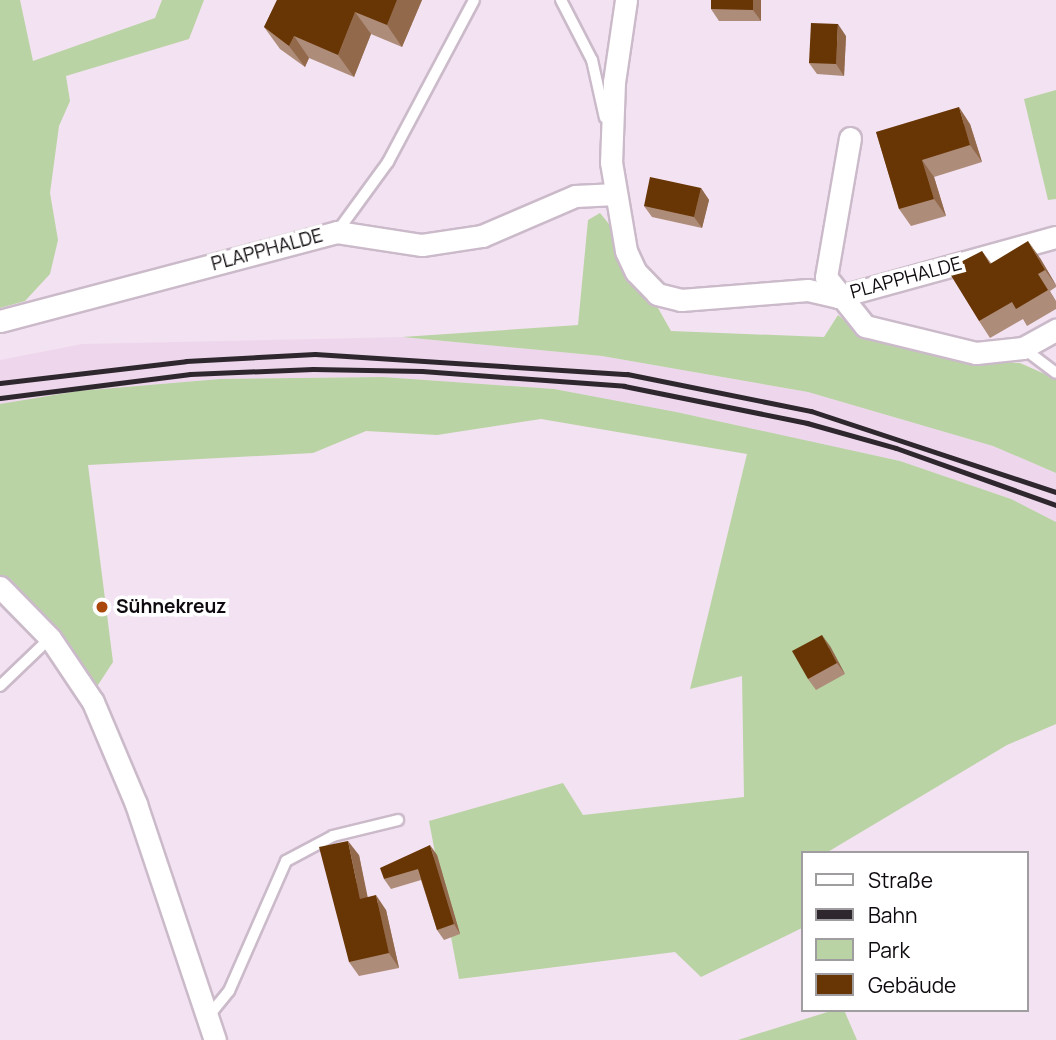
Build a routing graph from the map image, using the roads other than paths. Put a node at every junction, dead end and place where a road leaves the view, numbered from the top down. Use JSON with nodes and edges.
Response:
{"nodes":[{"id":1,"x":474,"y":0,"type":"edge"},
{"id":2,"x":561,"y":0,"type":"edge"},
{"id":3,"x":626,"y":0,"type":"edge"},
{"id":4,"x":850,"y":138,"type":"dead end"},
{"id":5,"x":611,"y":162,"type":"junction"},
{"id":6,"x":616,"y":194,"type":"junction"},
{"id":7,"x":337,"y":232,"type":"junction"},
{"id":8,"x":1056,"y":237,"type":"edge"},
{"id":9,"x":838,"y":297,"type":"junction"},
{"id":10,"x":0,"y":321,"type":"edge"},
{"id":11,"x":1056,"y":330,"type":"edge"},
{"id":12,"x":1023,"y":348,"type":"junction"},
{"id":13,"x":1056,"y":373,"type":"edge"},
{"id":14,"x":0,"y":587,"type":"edge"},
{"id":15,"x":50,"y":638,"type":"junction"},
{"id":16,"x":0,"y":686,"type":"edge"},
{"id":17,"x":398,"y":820,"type":"dead end"},
{"id":18,"x":207,"y":1018,"type":"junction"},
{"id":19,"x":215,"y":1040,"type":"edge"}],
"edges":[{"from":1,"to":7,"type":"lane"},
{"from":2,"to":5,"type":"lane"},
{"from":3,"to":5,"type":"street","name":"PLAPPHALDE"},
{"from":4,"to":9,"type":"street","name":"PLAPPHALDE"},
{"from":5,"to":6,"type":"street","name":"PLAPPHALDE"},
{"from":6,"to":7,"type":"street","name":"PLAPPHALDE"},
{"from":6,"to":9,"type":"street","name":"PLAPPHALDE"},
{"from":7,"to":10,"type":"street","name":"PLAPPHALDE"},
{"from":8,"to":9,"type":"street","name":"PLAPPHALDE"},
{"from":9,"to":12,"type":"street","name":"PLAPPHALDE"},
{"from":11,"to":12,"type":"street","name":"PLAPPHALDE"},
{"from":12,"to":13,"type":"lane"},
{"from":14,"to":15,"type":"street"},
{"from":15,"to":16,"type":"lane"},
{"from":15,"to":18,"type":"street"},
{"from":17,"to":18,"type":"lane"},
{"from":18,"to":19,"type":"street"}]}
